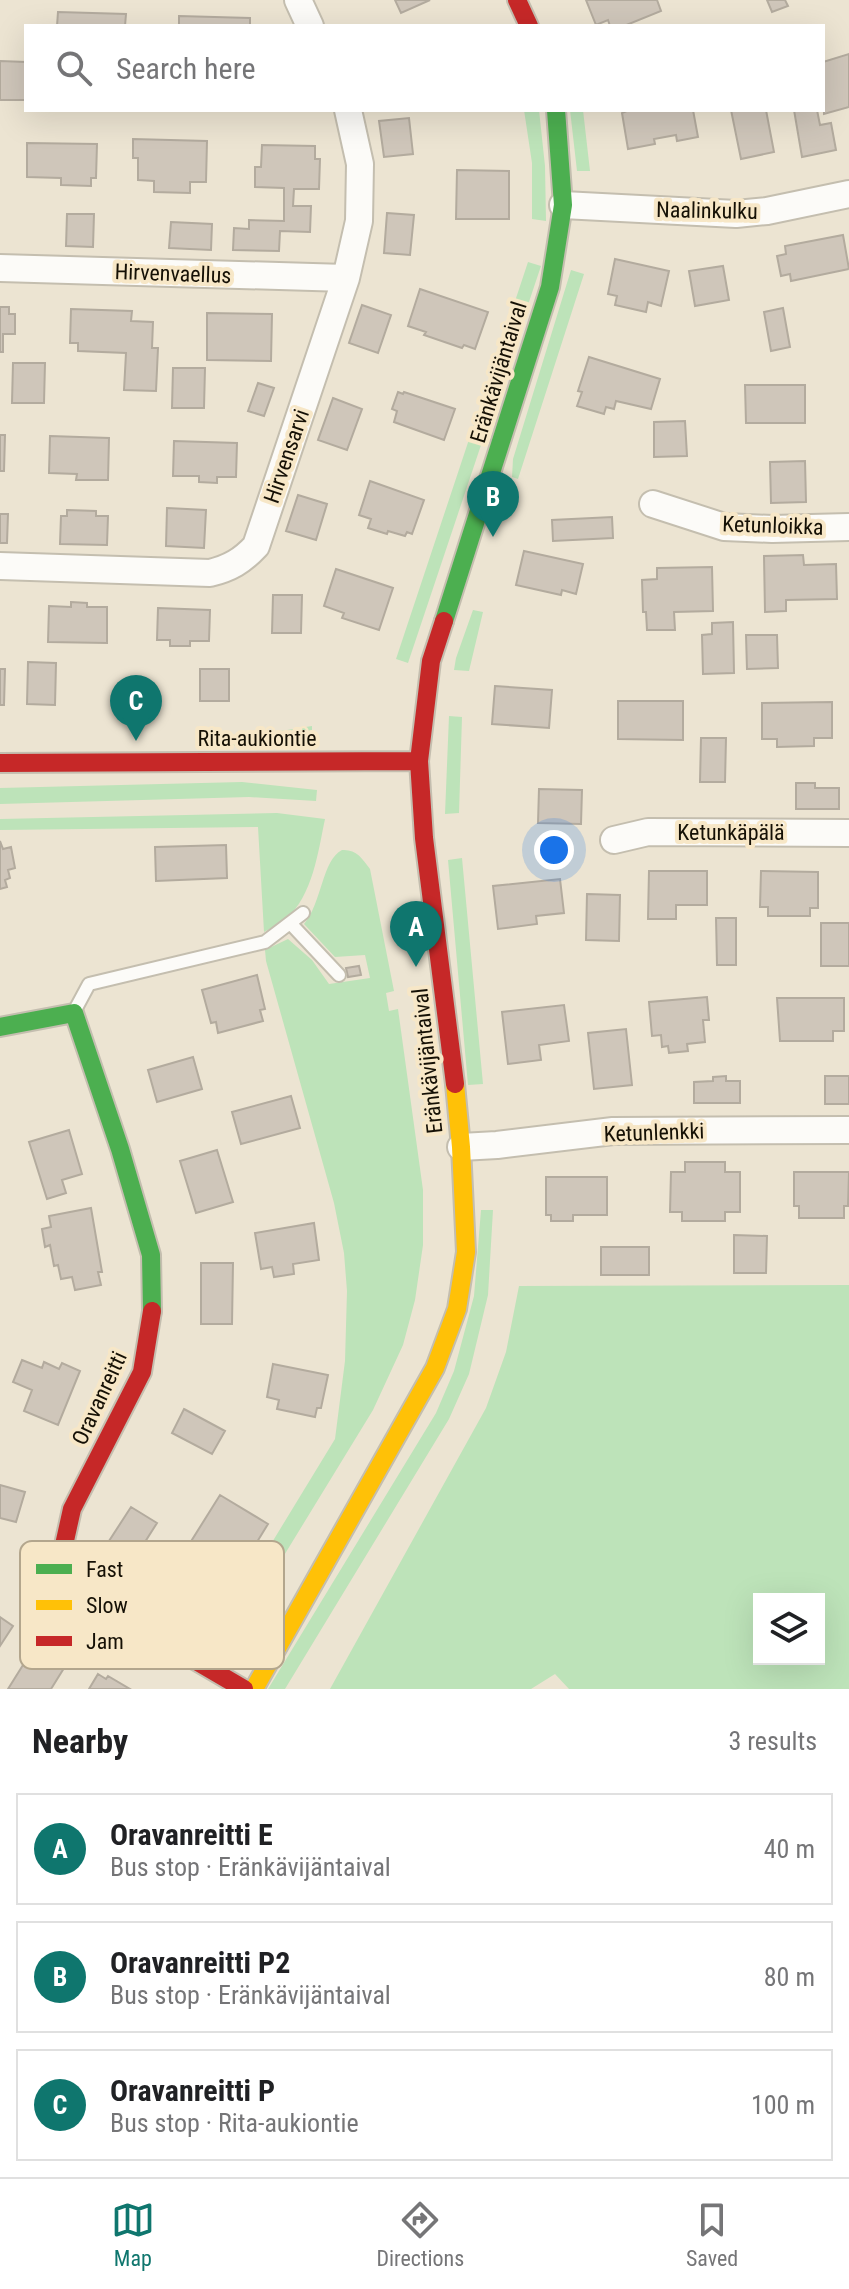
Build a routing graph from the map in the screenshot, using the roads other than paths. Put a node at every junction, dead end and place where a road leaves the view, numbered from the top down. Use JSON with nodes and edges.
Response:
{"nodes":[{"id":1,"x":298,"y":0,"type":"edge"},
{"id":2,"x":517,"y":0,"type":"edge"},
{"id":3,"x":309,"y":24,"type":"edge"},
{"id":4,"x":528,"y":24,"type":"edge"},
{"id":5,"x":348,"y":112,"type":"edge"},
{"id":6,"x":556,"y":112,"type":"edge"},
{"id":7,"x":849,"y":194,"type":"edge"},
{"id":8,"x":563,"y":205,"type":"junction"},
{"id":9,"x":0,"y":268,"type":"edge"},
{"id":10,"x":346,"y":278,"type":"junction"},
{"id":11,"x":653,"y":504,"type":"dead end"},
{"id":12,"x":849,"y":527,"type":"edge"},
{"id":13,"x":0,"y":566,"type":"edge"},
{"id":14,"x":419,"y":761,"type":"junction"},
{"id":15,"x":0,"y":763,"type":"edge"},
{"id":16,"x":849,"y":833,"type":"edge"},
{"id":17,"x":614,"y":840,"type":"dead end"},
{"id":18,"x":303,"y":913,"type":"dead end"},
{"id":19,"x":291,"y":924,"type":"junction"},
{"id":20,"x":339,"y":975,"type":"dead end"},
{"id":21,"x":74,"y":1013,"type":"junction"},
{"id":22,"x":0,"y":1027,"type":"edge"},
{"id":23,"x":849,"y":1130,"type":"edge"},
{"id":24,"x":461,"y":1147,"type":"junction"},
{"id":25,"x":65,"y":1541,"type":"edge"},
{"id":26,"x":284,"y":1636,"type":"edge"},
{"id":27,"x":210,"y":1669,"type":"edge"},
{"id":28,"x":265,"y":1669,"type":"edge"},
{"id":29,"x":244,"y":1689,"type":"edge"},
{"id":30,"x":254,"y":1689,"type":"edge"}],
"edges":[{"from":1,"to":3,"type":"street"},
{"from":2,"to":4,"type":"street"},
{"from":5,"to":10,"type":"street","name":"Hirvensarvi"},
{"from":6,"to":8,"type":"street","name":"Eränkävijäntaival"},
{"from":7,"to":8,"type":"street","name":"Naalinkulku"},
{"from":8,"to":14,"type":"street","name":"Eränkävijäntaival"},
{"from":9,"to":10,"type":"street","name":"Hirvenvaellus"},
{"from":10,"to":13,"type":"street","name":"Hirvensarvi"},
{"from":11,"to":12,"type":"street","name":"Ketunloikka"},
{"from":14,"to":15,"type":"street","name":"Rita-aukiontie"},
{"from":14,"to":24,"type":"street","name":"Eränkävijäntaival"},
{"from":16,"to":17,"type":"street","name":"Ketunkäpälä"},
{"from":18,"to":19,"type":"lane"},
{"from":19,"to":20,"type":"lane"},
{"from":19,"to":21,"type":"lane"},
{"from":21,"to":22,"type":"street"},
{"from":21,"to":25,"type":"street","name":"Oravanreitti"},
{"from":23,"to":24,"type":"street","name":"Ketunlenkki"},
{"from":24,"to":26,"type":"street","name":"Eränkävijäntaival"},
{"from":27,"to":29,"type":"street","name":"Oravanreitti"},
{"from":28,"to":30,"type":"street","name":"Eränkävijäntaival"}]}
